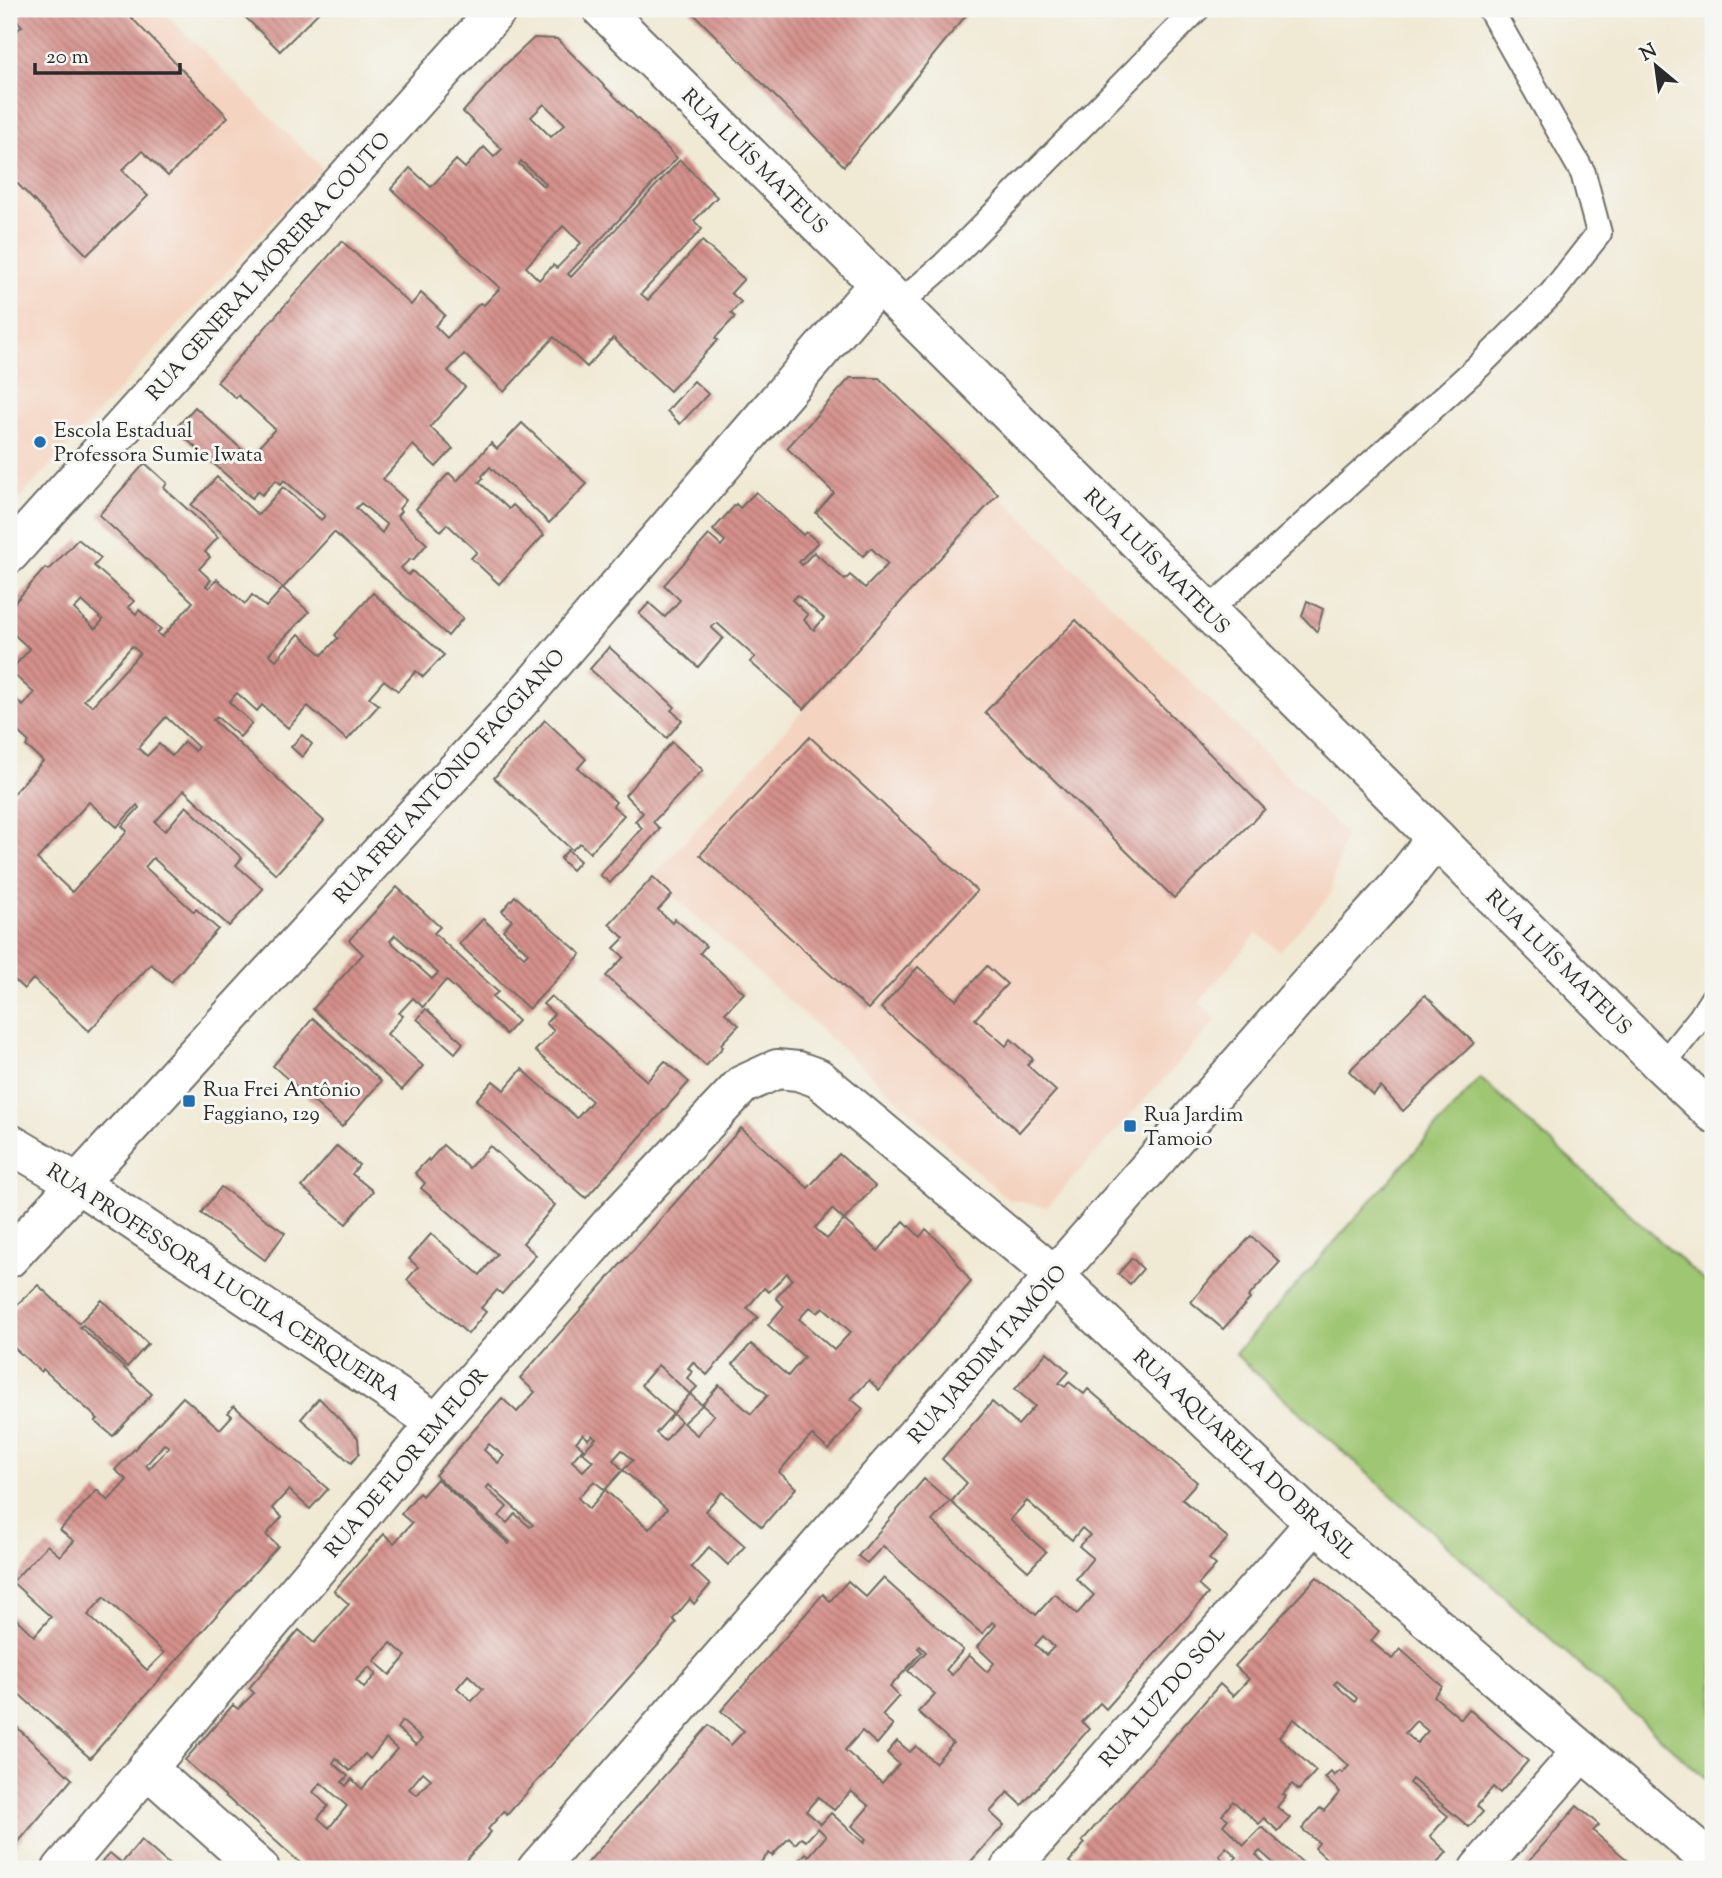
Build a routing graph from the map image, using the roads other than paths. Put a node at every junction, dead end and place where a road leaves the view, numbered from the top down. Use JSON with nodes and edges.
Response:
{"nodes":[{"id":1,"x":498,"y":9,"type":"edge"},
{"id":2,"x":602,"y":9,"type":"edge"},
{"id":3,"x":1197,"y":9,"type":"edge"},
{"id":4,"x":1490,"y":9,"type":"edge"},
{"id":5,"x":888,"y":294,"type":"junction"},
{"id":6,"x":9,"y":554,"type":"edge"},
{"id":7,"x":1208,"y":611,"type":"junction"},
{"id":8,"x":1436,"y":838,"type":"junction"},
{"id":9,"x":1713,"y":998,"type":"edge"},
{"id":10,"x":1662,"y":1065,"type":"junction"},
{"id":11,"x":767,"y":1073,"type":"joint"},
{"id":12,"x":1713,"y":1113,"type":"edge"},
{"id":13,"x":9,"y":1143,"type":"edge"},
{"id":14,"x":77,"y":1182,"type":"junction"},
{"id":15,"x":9,"y":1258,"type":"edge"},
{"id":16,"x":1055,"y":1276,"type":"junction"},
{"id":17,"x":437,"y":1423,"type":"junction"},
{"id":18,"x":1315,"y":1523,"type":"junction"},
{"id":19,"x":1582,"y":1751,"type":"junction"},
{"id":20,"x":147,"y":1768,"type":"junction"},
{"id":21,"x":1713,"y":1863,"type":"edge"},
{"id":22,"x":62,"y":1869,"type":"edge"},
{"id":23,"x":260,"y":1869,"type":"edge"},
{"id":24,"x":537,"y":1869,"type":"edge"},
{"id":25,"x":1010,"y":1869,"type":"edge"},
{"id":26,"x":1479,"y":1869,"type":"edge"}],
"edges":[{"from":1,"to":6,"type":"street","name":"RUA GENERAL MOREIRA COUTO"},
{"from":2,"to":5,"type":"street","name":"RUA LUÍS MATEUS"},
{"from":3,"to":5,"type":"lane"},
{"from":4,"to":7,"type":"lane"},
{"from":5,"to":7,"type":"street","name":"RUA LUÍS MATEUS"},
{"from":5,"to":14,"type":"street","name":"RUA FREI ANTÔNIO FAGGIANO"},
{"from":7,"to":8,"type":"street","name":"RUA LUÍS MATEUS"},
{"from":8,"to":10,"type":"street","name":"RUA LUÍS MATEUS"},
{"from":8,"to":16,"type":"street","name":"RUA JARDIM TAMÔIO"},
{"from":9,"to":10,"type":"lane"},
{"from":10,"to":12,"type":"street","name":"RUA LUÍS MATEUS"},
{"from":11,"to":16,"type":"street","name":"RUA AQUARELA DO BRASIL"},
{"from":11,"to":17,"type":"street","name":"RUA DE FLOR EM FLOR"},
{"from":13,"to":14,"type":"street","name":"RUA PROFESSORA LUCILA CERQUEIRA"},
{"from":14,"to":15,"type":"street","name":"RUA FREI ANTÔNIO FAGGIANO"},
{"from":14,"to":17,"type":"street","name":"RUA PROFESSORA LUCILA CERQUEIRA"},
{"from":16,"to":18,"type":"street","name":"RUA AQUARELA DO BRASIL"},
{"from":16,"to":24,"type":"street","name":"RUA JARDIM TAMÔIO"},
{"from":17,"to":20,"type":"street","name":"RUA DE FLOR EM FLOR"},
{"from":18,"to":19,"type":"street","name":"RUA AQUARELA DO BRASIL"},
{"from":18,"to":25,"type":"street","name":"RUA LUZ DO SOL"},
{"from":19,"to":21,"type":"street","name":"RUA AQUARELA DO BRASIL"},
{"from":19,"to":26,"type":"street"},
{"from":20,"to":22,"type":"street","name":"RUA DE FLOR EM FLOR"},
{"from":20,"to":23,"type":"street"}]}
